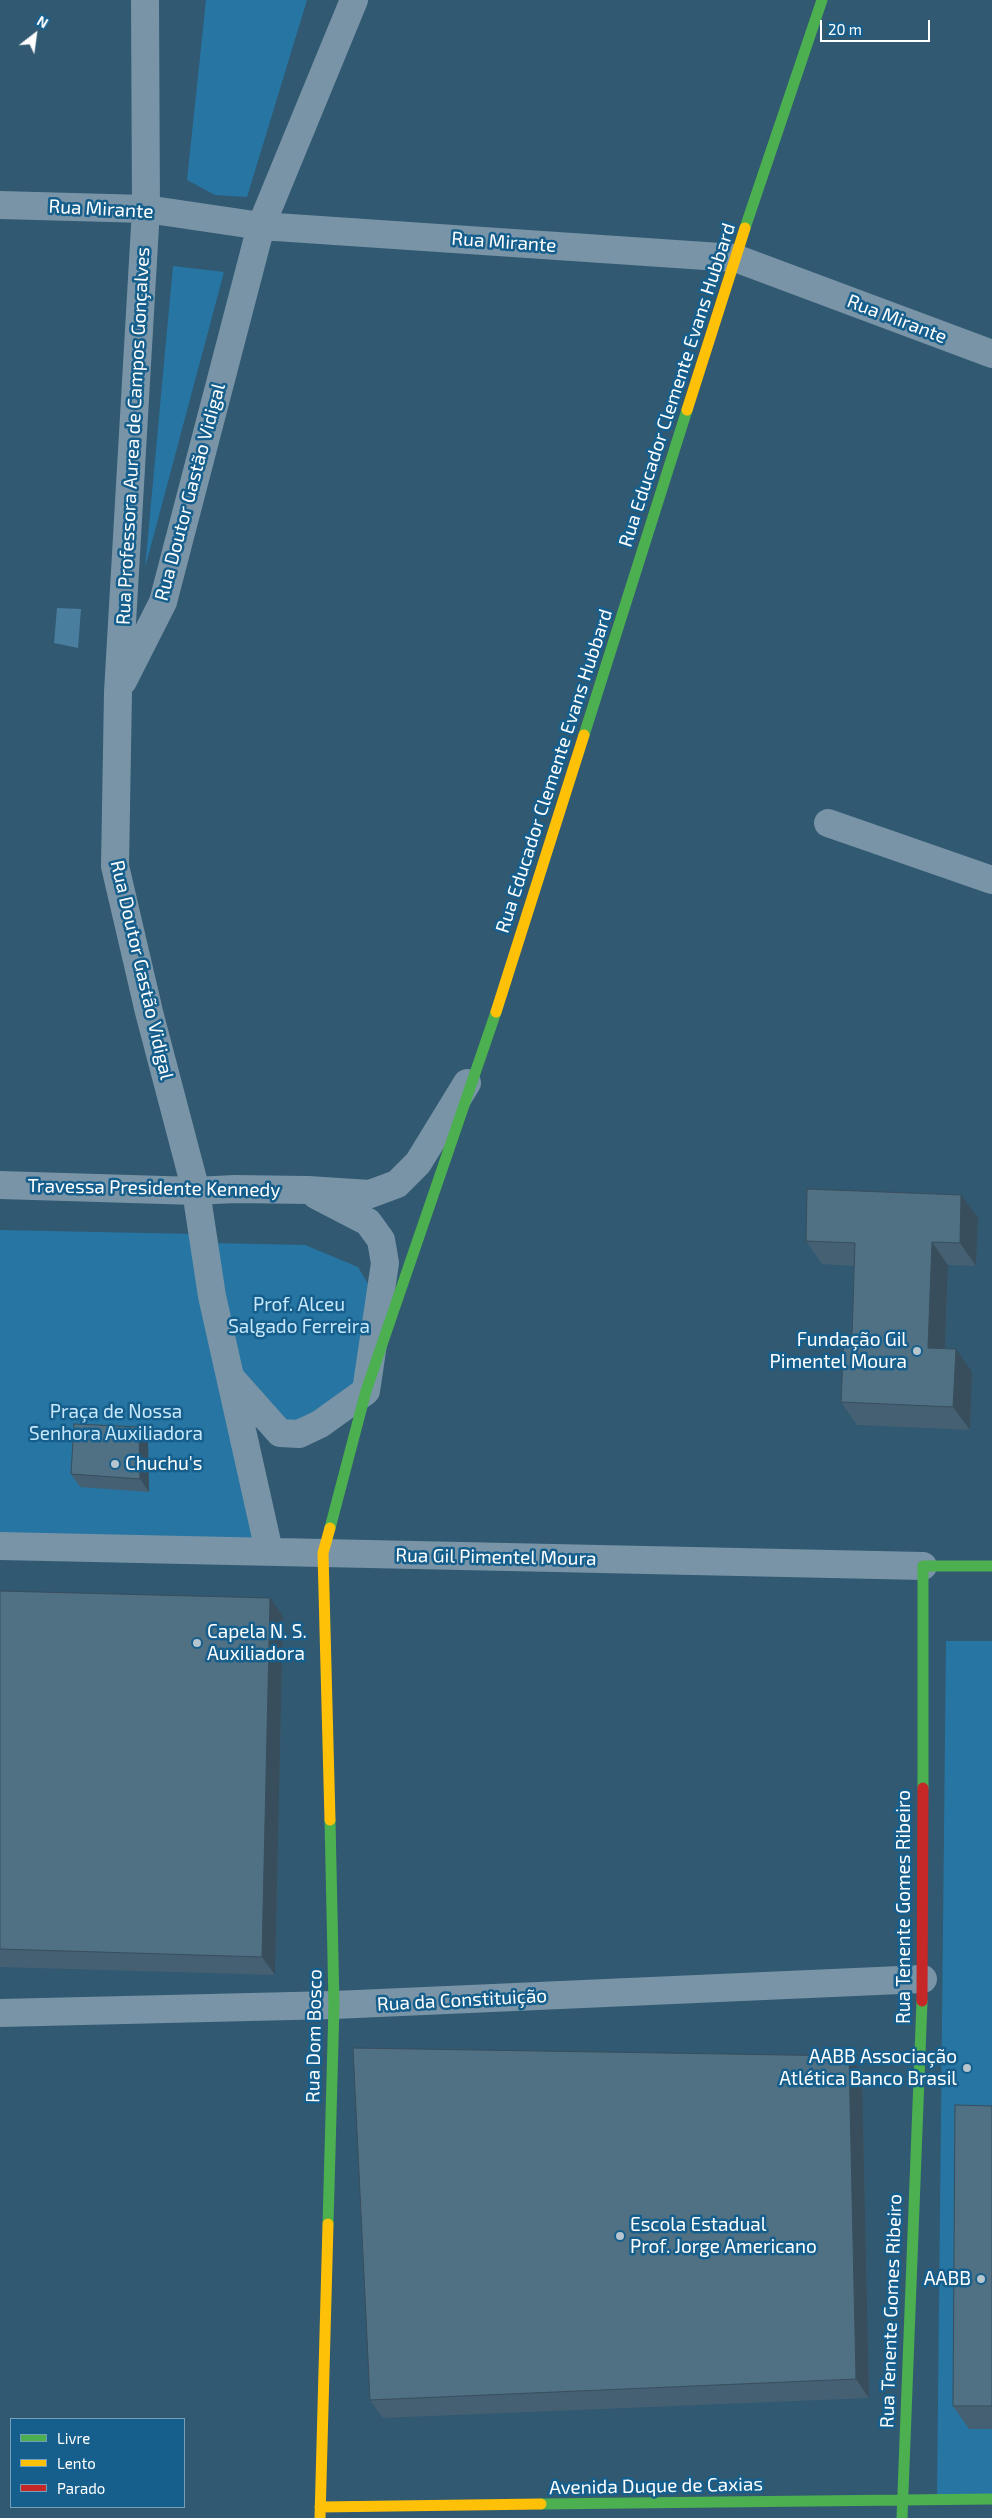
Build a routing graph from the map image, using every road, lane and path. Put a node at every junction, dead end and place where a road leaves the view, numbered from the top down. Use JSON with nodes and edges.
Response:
{"nodes":[{"id":1,"x":145,"y":0,"type":"edge"},
{"id":2,"x":354,"y":0,"type":"edge"},
{"id":3,"x":822,"y":0,"type":"edge"},
{"id":4,"x":0,"y":205,"type":"edge"},
{"id":5,"x":146,"y":209,"type":"junction"},
{"id":6,"x":261,"y":226,"type":"junction"},
{"id":7,"x":735,"y":258,"type":"junction"},
{"id":8,"x":992,"y":354,"type":"edge"},
{"id":9,"x":118,"y":692,"type":"junction"},
{"id":10,"x":828,"y":823,"type":"dead end"},
{"id":11,"x":992,"y":880,"type":"edge"},
{"id":12,"x":480,"y":1063,"type":"junction"},
{"id":13,"x":0,"y":1185,"type":"edge"},
{"id":14,"x":308,"y":1190,"type":"junction"},
{"id":15,"x":196,"y":1191,"type":"junction"},
{"id":16,"x":229,"y":1376,"type":"junction"},
{"id":17,"x":366,"y":1390,"type":"junction"},
{"id":18,"x":0,"y":1546,"type":"edge"},
{"id":19,"x":269,"y":1551,"type":"junction"},
{"id":20,"x":323,"y":1553,"type":"junction"},
{"id":21,"x":923,"y":1566,"type":"junction"},
{"id":22,"x":992,"y":1566,"type":"edge"},
{"id":23,"x":923,"y":1979,"type":"junction"},
{"id":24,"x":334,"y":2005,"type":"junction"},
{"id":25,"x":0,"y":2013,"type":"edge"},
{"id":26,"x":992,"y":2499,"type":"edge"},
{"id":27,"x":901,"y":2500,"type":"junction"},
{"id":28,"x":320,"y":2513,"type":"edge"},
{"id":29,"x":902,"y":2518,"type":"edge"}],
"edges":[{"from":1,"to":5,"type":"street","name":"Rua Professora Aurea de Campos Gonçalves"},
{"from":2,"to":6,"type":"street","name":"Rua Doutor Gastão Vidigal"},
{"from":3,"to":7,"type":"street","name":"Rua Educador Clemente Evans Hubbard"},
{"from":4,"to":5,"type":"street","name":"Rua Mirante"},
{"from":5,"to":6,"type":"street","name":"Rua Mirante"},
{"from":5,"to":9,"type":"street","name":"Rua Professora Aurea de Campos Gonçalves"},
{"from":6,"to":7,"type":"street","name":"Rua Mirante"},
{"from":6,"to":9,"type":"street","name":"Rua Doutor Gastão Vidigal"},
{"from":7,"to":8,"type":"street","name":"Rua Mirante"},
{"from":7,"to":12,"type":"street","name":"Rua Educador Clemente Evans Hubbard"},
{"from":9,"to":15,"type":"street","name":"Rua Doutor Gastão Vidigal"},
{"from":10,"to":11,"type":"street"},
{"from":12,"to":14,"type":"street","name":"Travessa Presidente Kennedy"},
{"from":12,"to":17,"type":"street","name":"Rua Educador Clemente Evans Hubbard"},
{"from":13,"to":15,"type":"street","name":"Travessa Presidente Kennedy"},
{"from":14,"to":15,"type":"street","name":"Travessa Presidente Kennedy"},
{"from":14,"to":17,"type":"street","name":"Travessa Presidente Kennedy"},
{"from":15,"to":16,"type":"street","name":"Rua Doutor Gastão Vidigal"},
{"from":16,"to":17,"type":"street"},
{"from":16,"to":19,"type":"street","name":"Rua Doutor Gastão Vidigal"},
{"from":17,"to":20,"type":"street","name":"Rua Educador Clemente Evans Hubbard"},
{"from":18,"to":19,"type":"street","name":"Rua Gil Pimentel Moura"},
{"from":19,"to":20,"type":"street","name":"Rua Gil Pimentel Moura"},
{"from":20,"to":21,"type":"street","name":"Rua Gil Pimentel Moura"},
{"from":20,"to":24,"type":"street","name":"Rua Dom Bosco"},
{"from":21,"to":22,"type":"street","name":"Rua Gil Pimentel Moura"},
{"from":21,"to":23,"type":"street","name":"Rua Tenente Gomes Ribeiro"},
{"from":23,"to":24,"type":"street","name":"Rua da Constituição"},
{"from":23,"to":27,"type":"street","name":"Rua Tenente Gomes Ribeiro"},
{"from":24,"to":25,"type":"street","name":"Rua da Constituição"},
{"from":24,"to":28,"type":"street","name":"Rua Dom Bosco"},
{"from":26,"to":27,"type":"street","name":"Avenida Duque de Caxias"},
{"from":27,"to":28,"type":"street","name":"Avenida Duque de Caxias"},
{"from":27,"to":29,"type":"street","name":"Rua Tenente Gomes Ribeiro"}]}
